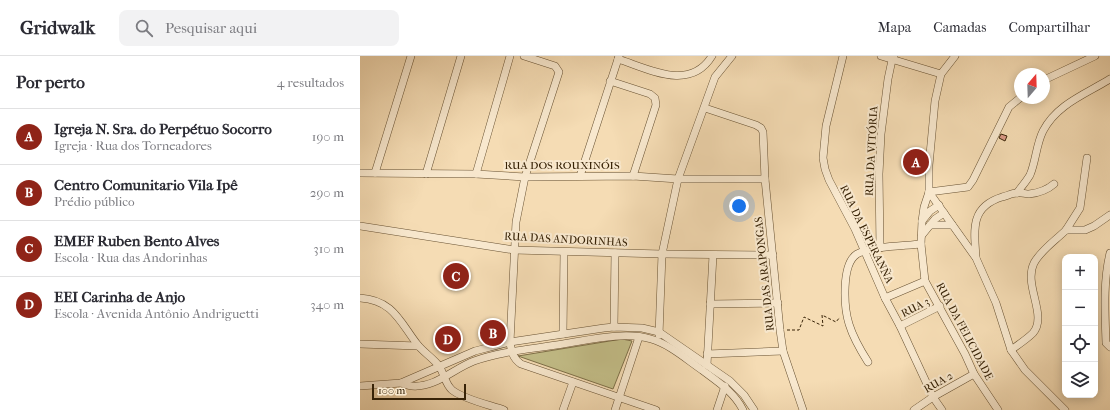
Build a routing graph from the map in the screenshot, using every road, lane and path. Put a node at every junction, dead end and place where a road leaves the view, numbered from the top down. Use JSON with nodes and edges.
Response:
{"nodes":[{"id":1,"x":411,"y":56,"type":"edge"},
{"id":2,"x":461,"y":56,"type":"edge"},
{"id":3,"x":510,"y":56,"type":"edge"},
{"id":4,"x":524,"y":56,"type":"edge"},
{"id":5,"x":712,"y":56,"type":"edge"},
{"id":6,"x":732,"y":56,"type":"edge"},
{"id":7,"x":844,"y":56,"type":"edge"},
{"id":8,"x":881,"y":56,"type":"edge"},
{"id":9,"x":955,"y":56,"type":"edge"},
{"id":10,"x":1095,"y":56,"type":"edge"},
{"id":11,"x":618,"y":58,"type":"edge"},
{"id":12,"x":893,"y":58,"type":"edge"},
{"id":13,"x":941,"y":74,"type":"junction"},
{"id":14,"x":1050,"y":77,"type":"edge"},
{"id":15,"x":1110,"y":79,"type":"edge"},
{"id":16,"x":610,"y":82,"type":"junction"},
{"id":17,"x":1014,"y":103,"type":"edge"},
{"id":18,"x":705,"y":108,"type":"junction"},
{"id":19,"x":1088,"y":158,"type":"dead end"},
{"id":20,"x":360,"y":173,"type":"edge"},
{"id":21,"x":375,"y":174,"type":"junction"},
{"id":22,"x":426,"y":174,"type":"junction"},
{"id":23,"x":476,"y":174,"type":"junction"},
{"id":24,"x":580,"y":176,"type":"junction"},
{"id":25,"x":633,"y":176,"type":"junction"},
{"id":26,"x":525,"y":177,"type":"junction"},
{"id":27,"x":678,"y":178,"type":"junction"},
{"id":28,"x":765,"y":178,"type":"junction"},
{"id":29,"x":1054,"y":184,"type":"dead end"},
{"id":30,"x":929,"y":192,"type":"junction"},
{"id":31,"x":1017,"y":193,"type":"junction"},
{"id":32,"x":938,"y":205,"type":"junction"},
{"id":33,"x":944,"y":213,"type":"junction"},
{"id":34,"x":1110,"y":215,"type":"edge"},
{"id":35,"x":922,"y":221,"type":"junction"},
{"id":36,"x":930,"y":225,"type":"junction"},
{"id":37,"x":952,"y":225,"type":"junction"},
{"id":38,"x":360,"y":226,"type":"edge"},
{"id":39,"x":1066,"y":230,"type":"junction"},
{"id":40,"x":922,"y":235,"type":"junction"},
{"id":41,"x":921,"y":244,"type":"junction"},
{"id":42,"x":880,"y":248,"type":"junction"},
{"id":43,"x":514,"y":250,"type":"junction"},
{"id":44,"x":864,"y":251,"type":"junction"},
{"id":45,"x":564,"y":252,"type":"junction"},
{"id":46,"x":1110,"y":252,"type":"edge"},
{"id":47,"x":615,"y":253,"type":"junction"},
{"id":48,"x":662,"y":254,"type":"junction"},
{"id":49,"x":713,"y":255,"type":"junction"},
{"id":50,"x":773,"y":255,"type":"junction"},
{"id":51,"x":976,"y":258,"type":"junction"},
{"id":52,"x":925,"y":281,"type":"junction"},
{"id":53,"x":360,"y":298,"type":"edge"},
{"id":54,"x":885,"y":298,"type":"junction"},
{"id":55,"x":778,"y":303,"type":"junction"},
{"id":56,"x":710,"y":304,"type":"junction"},
{"id":57,"x":1107,"y":305,"type":"edge"},
{"id":58,"x":940,"y":306,"type":"junction"},
{"id":59,"x":846,"y":310,"type":"junction"},
{"id":60,"x":900,"y":326,"type":"junction"},
{"id":61,"x":614,"y":327,"type":"junction"},
{"id":62,"x":780,"y":330,"type":"junction"},
{"id":63,"x":659,"y":332,"type":"junction"},
{"id":64,"x":563,"y":334,"type":"junction"},
{"id":65,"x":639,"y":337,"type":"junction"},
{"id":66,"x":510,"y":342,"type":"junction"},
{"id":67,"x":658,"y":342,"type":"junction"},
{"id":68,"x":360,"y":344,"type":"edge"},
{"id":69,"x":418,"y":346,"type":"junction"},
{"id":70,"x":1110,"y":347,"type":"edge"},
{"id":71,"x":1011,"y":350,"type":"junction"},
{"id":72,"x":511,"y":351,"type":"junction"},
{"id":73,"x":784,"y":351,"type":"junction"},
{"id":74,"x":707,"y":354,"type":"junction"},
{"id":75,"x":868,"y":362,"type":"dead end"},
{"id":76,"x":707,"y":365,"type":"junction"},
{"id":77,"x":439,"y":366,"type":"junction"},
{"id":78,"x":974,"y":374,"type":"junction"},
{"id":79,"x":445,"y":377,"type":"junction"},
{"id":80,"x":573,"y":382,"type":"junction"},
{"id":81,"x":400,"y":383,"type":"junction"},
{"id":82,"x":360,"y":386,"type":"edge"},
{"id":83,"x":725,"y":386,"type":"junction"},
{"id":84,"x":619,"y":397,"type":"junction"},
{"id":85,"x":932,"y":397,"type":"junction"},
{"id":86,"x":504,"y":410,"type":"edge"},
{"id":87,"x":563,"y":410,"type":"edge"},
{"id":88,"x":615,"y":410,"type":"edge"},
{"id":89,"x":656,"y":410,"type":"edge"},
{"id":90,"x":717,"y":410,"type":"edge"},
{"id":91,"x":743,"y":410,"type":"edge"},
{"id":92,"x":754,"y":410,"type":"edge"},
{"id":93,"x":803,"y":410,"type":"edge"},
{"id":94,"x":914,"y":410,"type":"edge"},
{"id":95,"x":942,"y":410,"type":"edge"},
{"id":96,"x":998,"y":410,"type":"edge"},
{"id":97,"x":1065,"y":410,"type":"edge"}],
"edges":[{"from":1,"to":21,"type":"street"},
{"from":2,"to":22,"type":"street"},
{"from":3,"to":23,"type":"street"},
{"from":4,"to":26,"type":"street"},
{"from":5,"to":11,"type":"street"},
{"from":6,"to":18,"type":"street"},
{"from":7,"to":44,"type":"street","name":"RUA DA ESPERANÑA"},
{"from":8,"to":12,"type":"street"},
{"from":9,"to":13,"type":"street"},
{"from":10,"to":14,"type":"street"},
{"from":11,"to":16,"type":"street"},
{"from":12,"to":13,"type":"street"},
{"from":12,"to":42,"type":"street","name":"RUA DA VITÓRIA"},
{"from":13,"to":30,"type":"street"},
{"from":15,"to":31,"type":"street"},
{"from":16,"to":24,"type":"street"},
{"from":16,"to":25,"type":"street"},
{"from":17,"to":30,"type":"street"},
{"from":18,"to":27,"type":"street"},
{"from":18,"to":28,"type":"street","name":"RUA DAS ARAPONGAS"},
{"from":19,"to":39,"type":"street"},
{"from":20,"to":21,"type":"street","name":"RUA DOS ROUXINÓIS"},
{"from":21,"to":22,"type":"street","name":"RUA DOS ROUXINÓIS"},
{"from":22,"to":23,"type":"street","name":"RUA DOS ROUXINÓIS"},
{"from":23,"to":26,"type":"street","name":"RUA DOS ROUXINÓIS"},
{"from":24,"to":25,"type":"street","name":"RUA DOS ROUXINÓIS"},
{"from":24,"to":26,"type":"street","name":"RUA DOS ROUXINÓIS"},
{"from":25,"to":27,"type":"street","name":"RUA DOS ROUXINÓIS"},
{"from":26,"to":43,"type":"street"},
{"from":27,"to":28,"type":"street","name":"RUA DOS ROUXINÓIS"},
{"from":27,"to":48,"type":"street"},
{"from":28,"to":50,"type":"street","name":"RUA DAS ARAPONGAS"},
{"from":29,"to":31,"type":"street"},
{"from":30,"to":32,"type":"street"},
{"from":30,"to":35,"type":"street","name":"RUA DA FELICIDADE"},
{"from":31,"to":51,"type":"street"},
{"from":32,"to":33,"type":"street"},
{"from":32,"to":35,"type":"street"},
{"from":33,"to":36,"type":"street"},
{"from":33,"to":37,"type":"street"},
{"from":34,"to":39,"type":"street"},
{"from":35,"to":40,"type":"street","name":"RUA DA FELICIDADE"},
{"from":36,"to":37,"type":"street"},
{"from":36,"to":40,"type":"street"},
{"from":37,"to":51,"type":"street"},
{"from":38,"to":43,"type":"street","name":"RUA DAS ANDORINHAS"},
{"from":39,"to":71,"type":"street"},
{"from":40,"to":41,"type":"street","name":"RUA DA FELICIDADE"},
{"from":41,"to":42,"type":"street"},
{"from":41,"to":52,"type":"street","name":"RUA DA FELICIDADE"},
{"from":42,"to":44,"type":"street"},
{"from":43,"to":45,"type":"street","name":"RUA DAS ANDORINHAS"},
{"from":43,"to":66,"type":"street"},
{"from":44,"to":54,"type":"street","name":"RUA DA ESPERANÑA"},
{"from":44,"to":59,"type":"street"},
{"from":45,"to":47,"type":"street","name":"RUA DAS ANDORINHAS"},
{"from":45,"to":64,"type":"street"},
{"from":46,"to":57,"type":"street"},
{"from":47,"to":48,"type":"street","name":"RUA DAS ANDORINHAS"},
{"from":47,"to":61,"type":"street"},
{"from":48,"to":49,"type":"street","name":"RUA DAS ANDORINHAS"},
{"from":48,"to":63,"type":"street"},
{"from":49,"to":50,"type":"street","name":"RUA DAS ANDORINHAS"},
{"from":49,"to":56,"type":"street"},
{"from":50,"to":55,"type":"street","name":"RUA DAS ARAPONGAS"},
{"from":51,"to":71,"type":"street"},
{"from":52,"to":54,"type":"street"},
{"from":52,"to":58,"type":"street","name":"RUA DA FELICIDADE"},
{"from":53,"to":69,"type":"street"},
{"from":54,"to":60,"type":"street","name":"RUA DA ESPERANÑA"},
{"from":55,"to":56,"type":"street"},
{"from":55,"to":62,"type":"street","name":"RUA DAS ARAPONGAS"},
{"from":56,"to":74,"type":"street"},
{"from":57,"to":70,"type":"street"},
{"from":58,"to":60,"type":"street","name":"RUA 3"},
{"from":58,"to":78,"type":"street","name":"RUA DA FELICIDADE"},
{"from":59,"to":62,"type":"path"},
{"from":59,"to":75,"type":"street"},
{"from":60,"to":85,"type":"street","name":"RUA DA ESPERANÑA"},
{"from":61,"to":63,"type":"street"},
{"from":61,"to":64,"type":"street"},
{"from":62,"to":73,"type":"street","name":"RUA DAS ARAPONGAS"},
{"from":63,"to":67,"type":"street"},
{"from":63,"to":76,"type":"street"},
{"from":64,"to":66,"type":"street"},
{"from":65,"to":67,"type":"street"},
{"from":65,"to":72,"type":"street"},
{"from":65,"to":84,"type":"street"},
{"from":66,"to":72,"type":"street"},
{"from":66,"to":77,"type":"street"},
{"from":67,"to":83,"type":"street"},
{"from":68,"to":69,"type":"street"},
{"from":69,"to":77,"type":"street"},
{"from":71,"to":97,"type":"street"},
{"from":72,"to":79,"type":"street"},
{"from":72,"to":80,"type":"street"},
{"from":73,"to":74,"type":"street"},
{"from":73,"to":93,"type":"street","name":"RUA DAS ARAPONGAS"},
{"from":74,"to":76,"type":"street"},
{"from":76,"to":92,"type":"street"},
{"from":77,"to":79,"type":"street"},
{"from":77,"to":81,"type":"street"},
{"from":78,"to":85,"type":"street","name":"RUA 2"},
{"from":78,"to":96,"type":"street","name":"RUA DA FELICIDADE"},
{"from":79,"to":81,"type":"street"},
{"from":79,"to":86,"type":"street"},
{"from":80,"to":84,"type":"street"},
{"from":80,"to":87,"type":"street"},
{"from":81,"to":82,"type":"street"},
{"from":83,"to":90,"type":"street"},
{"from":83,"to":91,"type":"street"},
{"from":84,"to":88,"type":"street"},
{"from":84,"to":89,"type":"street"},
{"from":85,"to":94,"type":"street","name":"RUA 2"},
{"from":85,"to":95,"type":"street","name":"RUA DA ESPERANÑA"}]}
